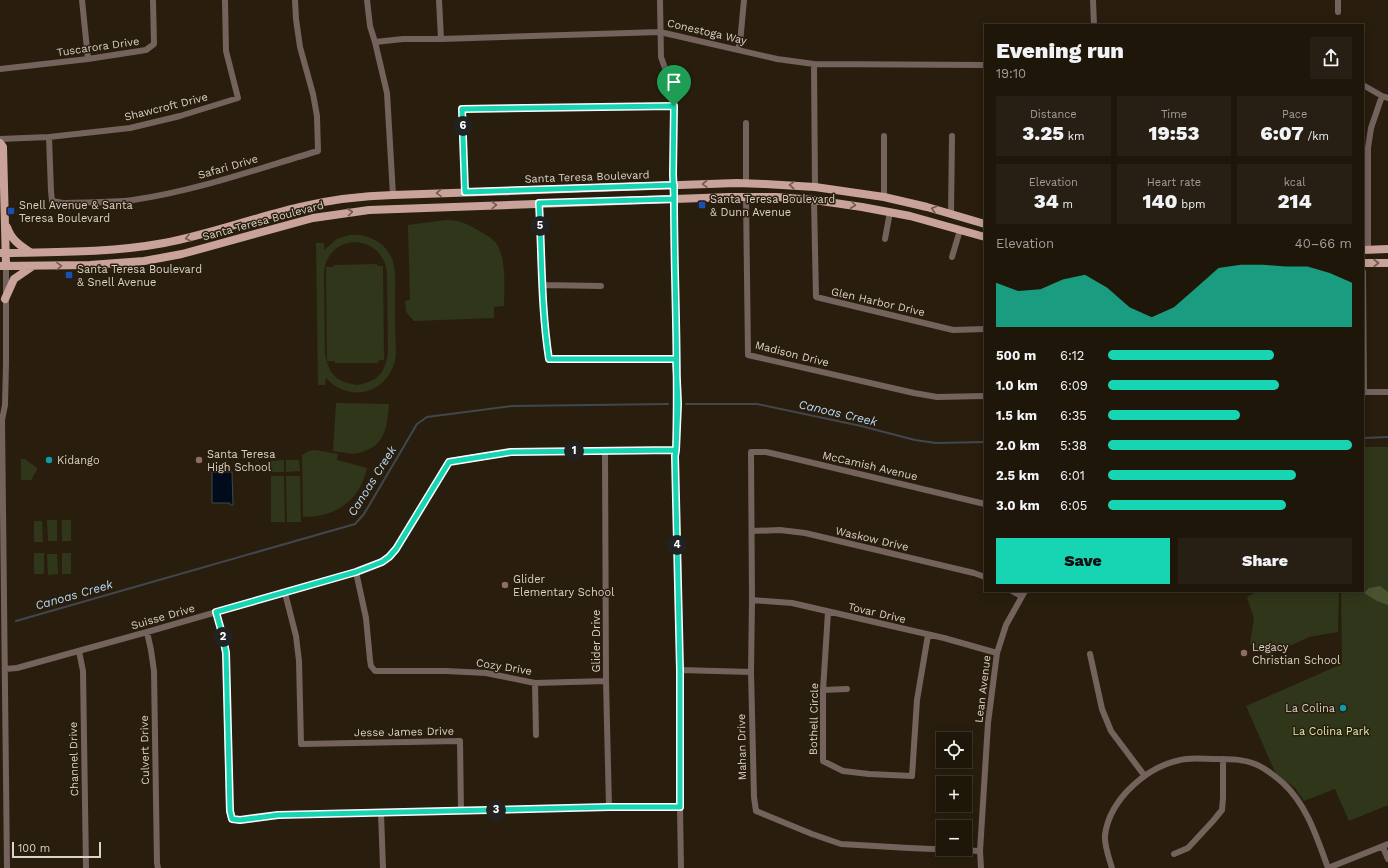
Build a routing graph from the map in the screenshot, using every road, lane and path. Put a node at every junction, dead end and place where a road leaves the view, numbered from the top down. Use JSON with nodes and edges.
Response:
{"nodes":[{"id":1,"x":82,"y":0,"type":"edge"},
{"id":2,"x":153,"y":0,"type":"edge"},
{"id":3,"x":225,"y":0,"type":"edge"},
{"id":4,"x":296,"y":0,"type":"edge"},
{"id":5,"x":367,"y":0,"type":"edge"},
{"id":6,"x":439,"y":0,"type":"edge"},
{"id":7,"x":660,"y":0,"type":"edge"},
{"id":8,"x":744,"y":0,"type":"edge"},
{"id":9,"x":1093,"y":0,"type":"edge"},
{"id":10,"x":1338,"y":0,"type":"edge"},
{"id":11,"x":1338,"y":12,"type":"dead end"},
{"id":12,"x":1094,"y":24,"type":"edge"},
{"id":13,"x":660,"y":32,"type":"junction"},
{"id":14,"x":441,"y":38,"type":"junction"},
{"id":15,"x":375,"y":42,"type":"junction"},
{"id":16,"x":738,"y":49,"type":"junction"},
{"id":17,"x":88,"y":59,"type":"junction"},
{"id":18,"x":814,"y":64,"type":"junction"},
{"id":19,"x":984,"y":65,"type":"edge"},
{"id":20,"x":0,"y":69,"type":"edge"},
{"id":21,"x":1364,"y":86,"type":"edge"},
{"id":22,"x":1385,"y":97,"type":"edge"},
{"id":23,"x":674,"y":106,"type":"junction"},
{"id":24,"x":746,"y":123,"type":"dead end"},
{"id":25,"x":884,"y":136,"type":"dead end"},
{"id":26,"x":952,"y":136,"type":"dead end"},
{"id":27,"x":50,"y":137,"type":"junction"},
{"id":28,"x":0,"y":139,"type":"edge"},
{"id":29,"x":0,"y":143,"type":"edge"},
{"id":30,"x":746,"y":183,"type":"junction"},
{"id":31,"x":674,"y":185,"type":"junction"},
{"id":32,"x":815,"y":187,"type":"junction"},
{"id":33,"x":465,"y":192,"type":"junction"},
{"id":34,"x":393,"y":194,"type":"junction"},
{"id":35,"x":746,"y":197,"type":"junction"},
{"id":36,"x":884,"y":197,"type":"junction"},
{"id":37,"x":674,"y":199,"type":"junction"},
{"id":38,"x":814,"y":200,"type":"junction"},
{"id":39,"x":539,"y":203,"type":"junction"},
{"id":40,"x":890,"y":212,"type":"junction"},
{"id":41,"x":951,"y":214,"type":"junction"},
{"id":42,"x":5,"y":221,"type":"junction"},
{"id":43,"x":984,"y":224,"type":"edge"},
{"id":44,"x":960,"y":230,"type":"junction"},
{"id":45,"x":984,"y":237,"type":"edge"},
{"id":46,"x":885,"y":239,"type":"dead end"},
{"id":47,"x":1366,"y":250,"type":"edge"},
{"id":48,"x":1388,"y":250,"type":"edge"},
{"id":49,"x":30,"y":252,"type":"junction"},
{"id":50,"x":3,"y":253,"type":"edge"},
{"id":51,"x":952,"y":257,"type":"dead end"},
{"id":52,"x":1388,"y":262,"type":"edge"},
{"id":53,"x":1364,"y":263,"type":"edge"},
{"id":54,"x":3,"y":266,"type":"edge"},
{"id":55,"x":33,"y":266,"type":"junction"},
{"id":56,"x":542,"y":285,"type":"junction"},
{"id":57,"x":601,"y":286,"type":"dead end"},
{"id":58,"x":6,"y":299,"type":"junction"},
{"id":59,"x":984,"y":329,"type":"edge"},
{"id":60,"x":676,"y":359,"type":"junction"},
{"id":61,"x":1364,"y":392,"type":"edge"},
{"id":62,"x":1388,"y":392,"type":"edge"},
{"id":63,"x":984,"y":396,"type":"edge"},
{"id":64,"x":0,"y":413,"type":"edge"},
{"id":65,"x":2,"y":420,"type":"junction"},
{"id":66,"x":676,"y":450,"type":"junction"},
{"id":67,"x":605,"y":451,"type":"junction"},
{"id":68,"x":751,"y":452,"type":"joint"},
{"id":69,"x":984,"y":504,"type":"edge"},
{"id":70,"x":752,"y":531,"type":"junction"},
{"id":71,"x":356,"y":572,"type":"junction"},
{"id":72,"x":2,"y":577,"type":"edge"},
{"id":73,"x":984,"y":577,"type":"edge"},
{"id":74,"x":285,"y":593,"type":"junction"},
{"id":75,"x":1023,"y":593,"type":"edge"},
{"id":76,"x":752,"y":600,"type":"junction"},
{"id":77,"x":216,"y":612,"type":"junction"},
{"id":78,"x":828,"y":612,"type":"junction"},
{"id":79,"x":147,"y":632,"type":"junction"},
{"id":80,"x":928,"y":635,"type":"junction"},
{"id":81,"x":79,"y":651,"type":"junction"},
{"id":82,"x":997,"y":653,"type":"junction"},
{"id":83,"x":1090,"y":654,"type":"dead end"},
{"id":84,"x":4,"y":669,"type":"junction"},
{"id":85,"x":680,"y":670,"type":"junction"},
{"id":86,"x":751,"y":672,"type":"junction"},
{"id":87,"x":606,"y":681,"type":"junction"},
{"id":88,"x":535,"y":683,"type":"junction"},
{"id":89,"x":847,"y":689,"type":"dead end"},
{"id":90,"x":823,"y":690,"type":"junction"},
{"id":91,"x":3,"y":727,"type":"edge"},
{"id":92,"x":536,"y":735,"type":"dead end"},
{"id":93,"x":1224,"y":759,"type":"junction"},
{"id":94,"x":1144,"y":775,"type":"junction"},
{"id":95,"x":3,"y":800,"type":"edge"},
{"id":96,"x":609,"y":807,"type":"junction"},
{"id":97,"x":680,"y":807,"type":"junction"},
{"id":98,"x":461,"y":811,"type":"junction"},
{"id":99,"x":381,"y":813,"type":"junction"},
{"id":100,"x":1386,"y":846,"type":"edge"},
{"id":101,"x":980,"y":851,"type":"junction"},
{"id":102,"x":1174,"y":854,"type":"dead end"},
{"id":103,"x":1388,"y":858,"type":"edge"},
{"id":104,"x":7,"y":868,"type":"edge"},
{"id":105,"x":86,"y":868,"type":"edge"},
{"id":106,"x":158,"y":868,"type":"edge"},
{"id":107,"x":382,"y":868,"type":"edge"},
{"id":108,"x":681,"y":868,"type":"edge"},
{"id":109,"x":981,"y":868,"type":"edge"},
{"id":110,"x":1112,"y":868,"type":"edge"},
{"id":111,"x":1328,"y":868,"type":"edge"}],
"edges":[{"from":1,"to":17,"type":"street"},
{"from":2,"to":17,"type":"street","name":"Tuscarora Drive"},
{"from":3,"to":27,"type":"street","name":"Shawcroft Drive"},
{"from":4,"to":27,"type":"street","name":"Safari Drive"},
{"from":5,"to":15,"type":"street"},
{"from":6,"to":14,"type":"street"},
{"from":7,"to":13,"type":"street"},
{"from":8,"to":16,"type":"street"},
{"from":9,"to":12,"type":"street"},
{"from":10,"to":11,"type":"street"},
{"from":13,"to":14,"type":"street","name":"Conestoga Way"},
{"from":13,"to":16,"type":"street","name":"Conestoga Way"},
{"from":13,"to":23,"type":"street"},
{"from":14,"to":15,"type":"street","name":"Conestoga Way"},
{"from":15,"to":34,"type":"street"},
{"from":16,"to":18,"type":"street","name":"Conestoga Way"},
{"from":17,"to":20,"type":"street","name":"Tuscarora Drive"},
{"from":18,"to":19,"type":"street","name":"Conestoga Way"},
{"from":18,"to":32,"type":"street"},
{"from":21,"to":22,"type":"street"},
{"from":22,"to":47,"type":"street"},
{"from":23,"to":31,"type":"street"},
{"from":23,"to":33,"type":"street"},
{"from":24,"to":30,"type":"street"},
{"from":25,"to":36,"type":"street"},
{"from":26,"to":41,"type":"street"},
{"from":27,"to":28,"type":"street","name":"Shawcroft Drive"},
{"from":29,"to":42,"type":"main road"},
{"from":30,"to":31,"type":"main road","name":"Santa Teresa Boulevard","one_way":true},
{"from":32,"to":30,"type":"main road","name":"Santa Teresa Boulevard","one_way":true},
{"from":31,"to":33,"type":"main road","name":"Santa Teresa Boulevard"},
{"from":31,"to":37,"type":"street"},
{"from":32,"to":36,"type":"main road","name":"Santa Teresa Boulevard"},
{"from":33,"to":34,"type":"main road","name":"Santa Teresa Boulevard","one_way":true},
{"from":34,"to":49,"type":"main road","name":"Santa Teresa Boulevard","one_way":true},
{"from":35,"to":37,"type":"main road","name":"Santa Teresa Boulevard"},
{"from":35,"to":38,"type":"main road","name":"Santa Teresa Boulevard"},
{"from":35,"to":63,"type":"street","name":"Madison Drive"},
{"from":41,"to":36,"type":"main road","name":"Santa Teresa Boulevard","one_way":true},
{"from":37,"to":39,"type":"main road","name":"Santa Teresa Boulevard"},
{"from":37,"to":60,"type":"street"},
{"from":38,"to":40,"type":"main road","name":"Santa Teresa Boulevard","one_way":true},
{"from":38,"to":59,"type":"street","name":"Glen Harbor Drive"},
{"from":55,"to":39,"type":"main road","name":"Santa Teresa Boulevard","one_way":true},
{"from":39,"to":56,"type":"street"},
{"from":40,"to":44,"type":"main road","name":"Santa Teresa Boulevard"},
{"from":40,"to":46,"type":"street"},
{"from":41,"to":43,"type":"main road","name":"Santa Teresa Boulevard"},
{"from":42,"to":49,"type":"main road"},
{"from":42,"to":50,"type":"main road"},
{"from":44,"to":45,"type":"main road","name":"Santa Teresa Boulevard"},
{"from":44,"to":51,"type":"street"},
{"from":47,"to":48,"type":"main road"},
{"from":49,"to":50,"type":"main road","name":"Santa Teresa Boulevard"},
{"from":50,"to":54,"type":"main road"},
{"from":53,"to":52,"type":"main road","one_way":true},
{"from":54,"to":55,"type":"main road","name":"Santa Teresa Boulevard"},
{"from":54,"to":58,"type":"street"},
{"from":55,"to":58,"type":"main road"},
{"from":56,"to":57,"type":"street"},
{"from":56,"to":60,"type":"street"},
{"from":58,"to":65,"type":"street"},
{"from":60,"to":66,"type":"street"},
{"from":61,"to":62,"type":"street"},
{"from":64,"to":65,"type":"street"},
{"from":65,"to":72,"type":"street"},
{"from":66,"to":67,"type":"street","name":"Suisse Drive"},
{"from":66,"to":85,"type":"street"},
{"from":67,"to":71,"type":"street","name":"Suisse Drive"},
{"from":67,"to":87,"type":"street","name":"Glider Drive"},
{"from":68,"to":69,"type":"street","name":"McCamish Avenue"},
{"from":68,"to":70,"type":"street","name":"Mahan Drive"},
{"from":70,"to":73,"type":"street","name":"Waskow Drive"},
{"from":70,"to":76,"type":"street","name":"Mahan Drive"},
{"from":71,"to":74,"type":"street","name":"Suisse Drive"},
{"from":71,"to":88,"type":"street","name":"Cozy Drive"},
{"from":72,"to":84,"type":"street"},
{"from":74,"to":77,"type":"street","name":"Suisse Drive"},
{"from":74,"to":98,"type":"street","name":"Jesse James Drive"},
{"from":75,"to":82,"type":"street","name":"Lean Avenue"},
{"from":76,"to":78,"type":"street","name":"Tovar Drive"},
{"from":76,"to":86,"type":"street","name":"Mahan Drive"},
{"from":77,"to":79,"type":"street","name":"Suisse Drive"},
{"from":77,"to":99,"type":"street"},
{"from":78,"to":80,"type":"street","name":"Tovar Drive"},
{"from":78,"to":90,"type":"street","name":"Bothell Circle"},
{"from":79,"to":81,"type":"street","name":"Suisse Drive"},
{"from":79,"to":106,"type":"street","name":"Culvert Drive"},
{"from":80,"to":82,"type":"street","name":"Tovar Drive"},
{"from":80,"to":90,"type":"street","name":"Bothell Circle"},
{"from":81,"to":84,"type":"street","name":"Suisse Drive"},
{"from":81,"to":105,"type":"street","name":"Channel Drive"},
{"from":82,"to":101,"type":"street","name":"Lean Avenue"},
{"from":83,"to":94,"type":"street"},
{"from":84,"to":91,"type":"street"},
{"from":85,"to":86,"type":"street"},
{"from":85,"to":97,"type":"street"},
{"from":86,"to":101,"type":"street","name":"Mahan Drive"},
{"from":87,"to":88,"type":"street","name":"Cozy Drive"},
{"from":87,"to":96,"type":"street","name":"Glider Drive"},
{"from":88,"to":92,"type":"street"},
{"from":89,"to":90,"type":"street"},
{"from":91,"to":95,"type":"street"},
{"from":93,"to":94,"type":"street"},
{"from":93,"to":102,"type":"street"},
{"from":93,"to":111,"type":"street"},
{"from":94,"to":110,"type":"street"},
{"from":95,"to":104,"type":"street"},
{"from":96,"to":97,"type":"street"},
{"from":96,"to":98,"type":"street"},
{"from":97,"to":108,"type":"street"},
{"from":98,"to":99,"type":"street"},
{"from":99,"to":107,"type":"street"},
{"from":100,"to":103,"type":"street"},
{"from":100,"to":111,"type":"street"},
{"from":101,"to":109,"type":"street","name":"Lean Avenue"}]}
